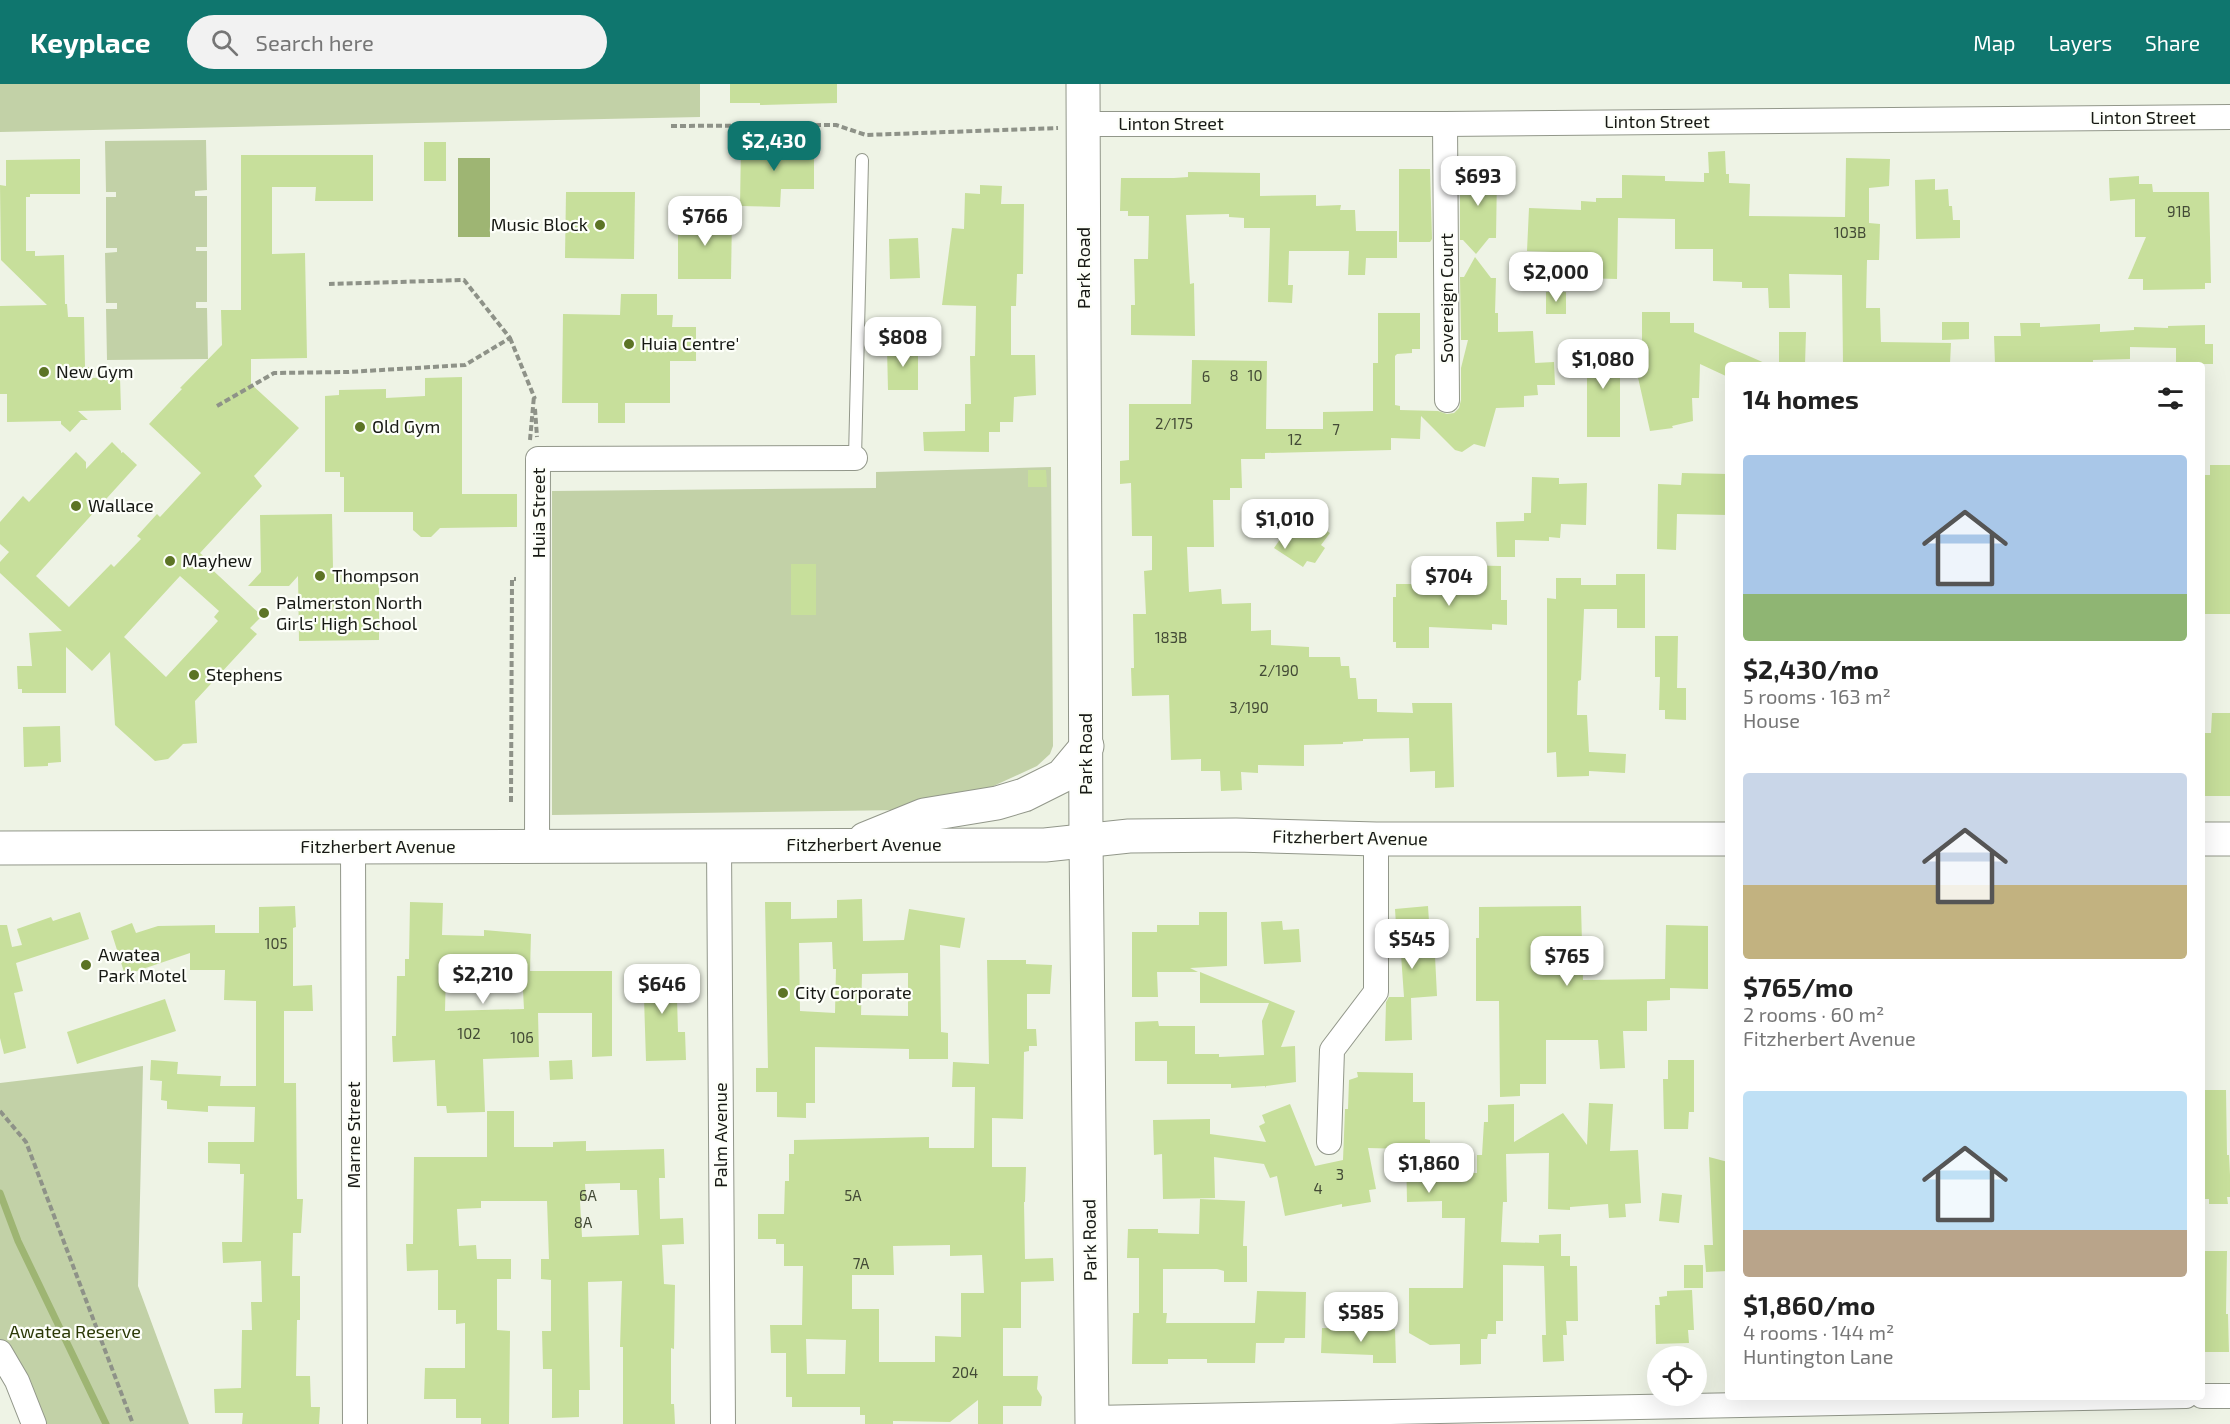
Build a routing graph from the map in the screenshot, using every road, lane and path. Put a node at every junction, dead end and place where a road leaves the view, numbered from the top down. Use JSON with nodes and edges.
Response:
{"nodes":[{"id":1,"x":1083,"y":84,"type":"edge"},
{"id":2,"x":2230,"y":117,"type":"edge"},
{"id":3,"x":1083,"y":124,"type":"junction"},
{"id":4,"x":1445,"y":124,"type":"junction"},
{"id":5,"x":671,"y":126,"type":"dead end"},
{"id":6,"x":862,"y":160,"type":"dead end"},
{"id":7,"x":329,"y":284,"type":"dead end"},
{"id":8,"x":510,"y":338,"type":"junction"},
{"id":9,"x":534,"y":396,"type":"junction"},
{"id":10,"x":1447,"y":400,"type":"dead end"},
{"id":11,"x":217,"y":406,"type":"dead end"},
{"id":12,"x":534,"y":449,"type":"junction"},
{"id":13,"x":855,"y":458,"type":"joint"},
{"id":14,"x":1087,"y":746,"type":"junction"},
{"id":15,"x":1086,"y":839,"type":"junction"},
{"id":16,"x":1376,"y":839,"type":"junction"},
{"id":17,"x":1725,"y":839,"type":"edge"},
{"id":18,"x":2205,"y":839,"type":"edge"},
{"id":19,"x":2230,"y":839,"type":"edge"},
{"id":20,"x":719,"y":845,"type":"junction"},
{"id":21,"x":851,"y":845,"type":"junction"},
{"id":22,"x":537,"y":846,"type":"junction"},
{"id":23,"x":353,"y":847,"type":"junction"},
{"id":24,"x":0,"y":848,"type":"edge"},
{"id":25,"x":0,"y":1111,"type":"edge"},
{"id":26,"x":1329,"y":1142,"type":"dead end"},
{"id":27,"x":0,"y":1352,"type":"edge"},
{"id":28,"x":2205,"y":1396,"type":"edge"},
{"id":29,"x":2230,"y":1396,"type":"edge"},
{"id":30,"x":2011,"y":1400,"type":"edge"},
{"id":31,"x":1092,"y":1421,"type":"edge"},
{"id":32,"x":34,"y":1424,"type":"edge"},
{"id":33,"x":133,"y":1424,"type":"edge"},
{"id":34,"x":355,"y":1424,"type":"edge"},
{"id":35,"x":723,"y":1424,"type":"edge"}],
"edges":[{"from":1,"to":3,"type":"main road","name":"Park Road"},
{"from":2,"to":4,"type":"street","name":"Linton Street"},
{"from":3,"to":4,"type":"street","name":"Linton Street"},
{"from":3,"to":5,"type":"path"},
{"from":3,"to":14,"type":"main road","name":"Park Road"},
{"from":4,"to":10,"type":"street","name":"Sovereign Court"},
{"from":6,"to":13,"type":"lane"},
{"from":7,"to":8,"type":"path"},
{"from":8,"to":9,"type":"path"},
{"from":8,"to":11,"type":"path"},
{"from":9,"to":12,"type":"path"},
{"from":9,"to":12,"type":"path"},
{"from":12,"to":13,"type":"street","name":"Huia Street"},
{"from":12,"to":22,"type":"street","name":"Huia Street"},
{"from":14,"to":15,"type":"main road","name":"Park Road"},
{"from":14,"to":21,"type":"main road"},
{"from":15,"to":16,"type":"main road","name":"Fitzherbert Avenue"},
{"from":15,"to":21,"type":"main road","name":"Fitzherbert Avenue"},
{"from":15,"to":31,"type":"main road","name":"Park Road"},
{"from":16,"to":17,"type":"main road","name":"Fitzherbert Avenue"},
{"from":16,"to":26,"type":"street"},
{"from":18,"to":19,"type":"main road"},
{"from":20,"to":21,"type":"main road","name":"Fitzherbert Avenue"},
{"from":20,"to":22,"type":"main road","name":"Fitzherbert Avenue"},
{"from":20,"to":35,"type":"street","name":"Palm Avenue"},
{"from":22,"to":23,"type":"main road","name":"Fitzherbert Avenue"},
{"from":23,"to":24,"type":"main road","name":"Fitzherbert Avenue"},
{"from":23,"to":34,"type":"street","name":"Marne Street"},
{"from":25,"to":33,"type":"path"},
{"from":27,"to":32,"type":"street"},
{"from":28,"to":29,"type":"street"},
{"from":30,"to":31,"type":"street"}]}
